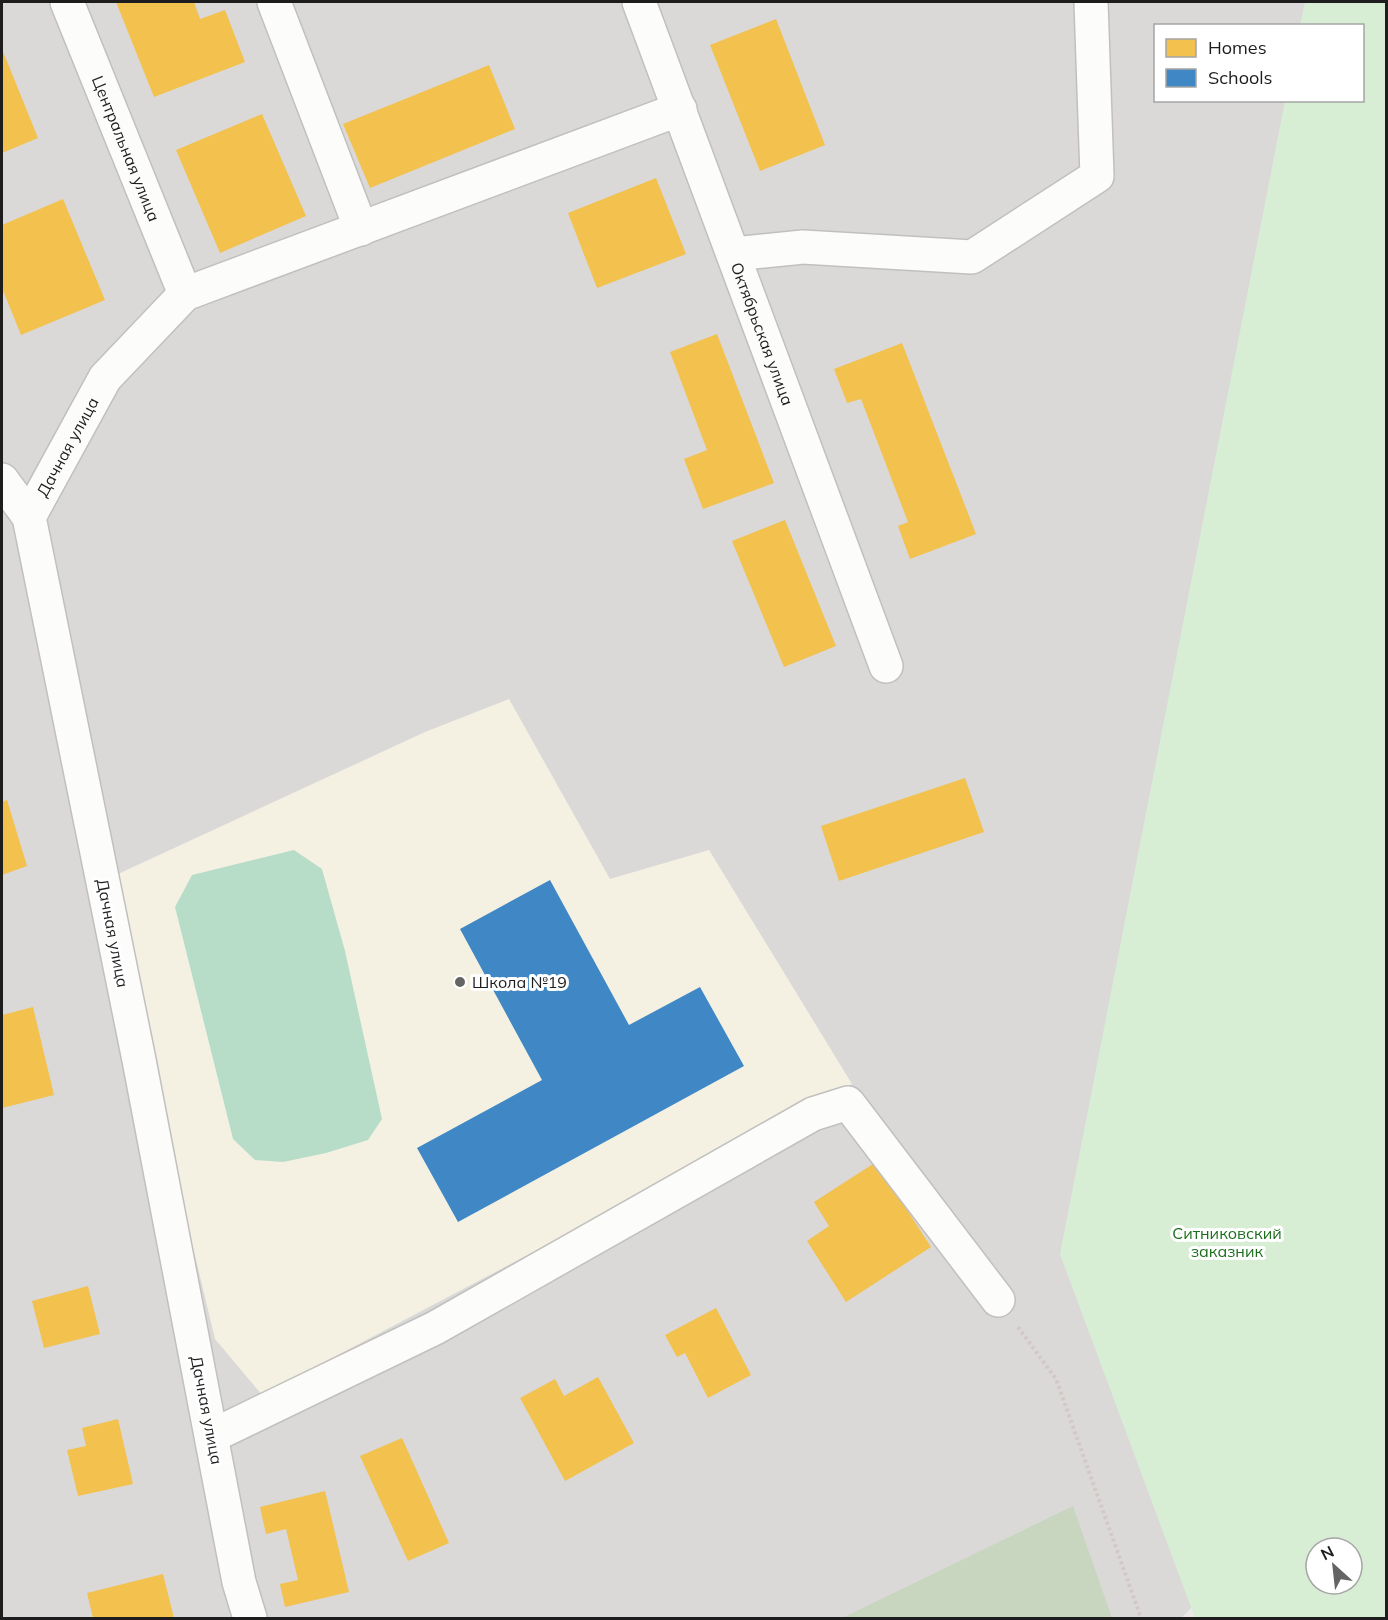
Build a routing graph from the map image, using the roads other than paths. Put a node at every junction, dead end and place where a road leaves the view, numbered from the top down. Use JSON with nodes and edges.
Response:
{"nodes":[{"id":1,"x":67,"y":2,"type":"edge"},
{"id":2,"x":274,"y":2,"type":"edge"},
{"id":3,"x":639,"y":2,"type":"edge"},
{"id":4,"x":1091,"y":2,"type":"edge"},
{"id":5,"x":680,"y":109,"type":"junction"},
{"id":6,"x":362,"y":229,"type":"junction"},
{"id":7,"x":734,"y":254,"type":"junction"},
{"id":8,"x":185,"y":294,"type":"junction"},
{"id":9,"x":2,"y":480,"type":"edge"},
{"id":10,"x":29,"y":517,"type":"junction"},
{"id":11,"x":886,"y":666,"type":"dead end"},
{"id":12,"x":998,"y":1300,"type":"road end"},
{"id":13,"x":212,"y":1436,"type":"junction"},
{"id":14,"x":250,"y":1618,"type":"edge"}],
"edges":[{"from":1,"to":8,"type":"street","name":"Центральная улица"},
{"from":2,"to":6,"type":"street"},
{"from":3,"to":5,"type":"street","name":"Октябрьская улица"},
{"from":4,"to":7,"type":"street"},
{"from":5,"to":6,"type":"street"},
{"from":5,"to":7,"type":"street","name":"Октябрьская улица"},
{"from":6,"to":8,"type":"street"},
{"from":7,"to":11,"type":"street","name":"Октябрьская улица"},
{"from":8,"to":10,"type":"street","name":"Дачная улица"},
{"from":9,"to":10,"type":"street"},
{"from":10,"to":13,"type":"street","name":"Дачная улица"},
{"from":12,"to":13,"type":"street"},
{"from":13,"to":14,"type":"street","name":"Дачная улица"}]}
